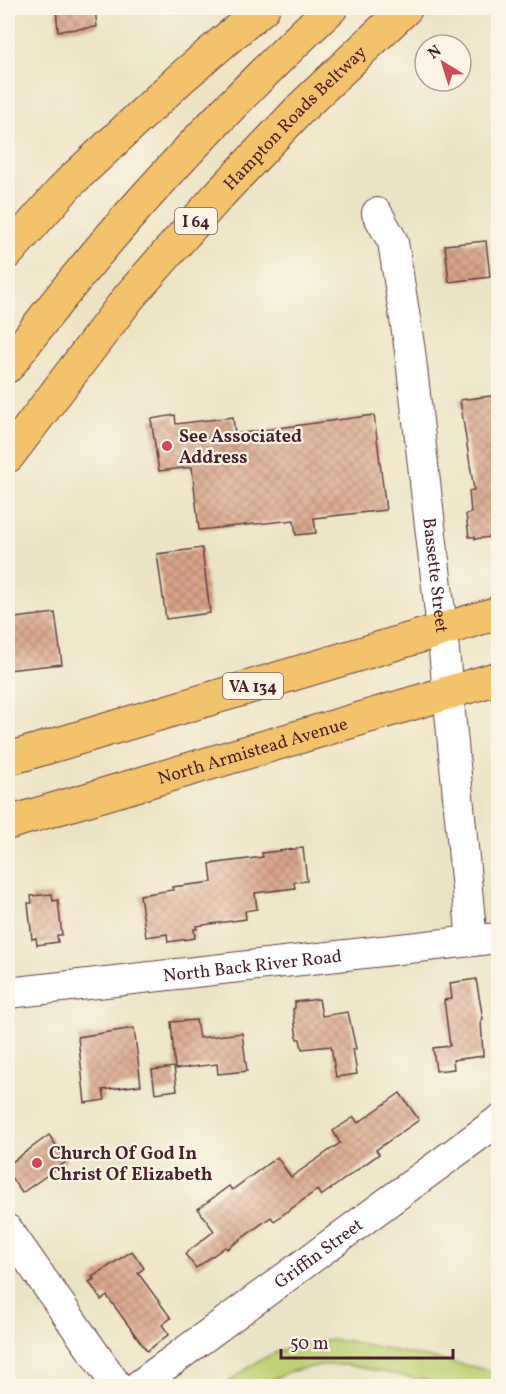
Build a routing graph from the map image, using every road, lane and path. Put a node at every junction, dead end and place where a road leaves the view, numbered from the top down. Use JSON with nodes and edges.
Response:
{"nodes":[{"id":1,"x":263,"y":8,"type":"edge"},
{"id":2,"x":331,"y":8,"type":"edge"},
{"id":3,"x":406,"y":8,"type":"edge"},
{"id":4,"x":377,"y":213,"type":"dead end"},
{"id":5,"x":8,"y":252,"type":"edge"},
{"id":6,"x":8,"y":366,"type":"edge"},
{"id":7,"x":8,"y":456,"type":"edge"},
{"id":8,"x":498,"y":613,"type":"edge"},
{"id":9,"x":442,"y":630,"type":"junction"},
{"id":10,"x":498,"y":678,"type":"edge"},
{"id":11,"x":448,"y":693,"type":"junction"},
{"id":12,"x":8,"y":759,"type":"edge"},
{"id":13,"x":8,"y":824,"type":"edge"},
{"id":14,"x":485,"y":940,"type":"edge"},
{"id":15,"x":8,"y":993,"type":"edge"},
{"id":16,"x":498,"y":1121,"type":"edge"},
{"id":17,"x":8,"y":1230,"type":"edge"},
{"id":18,"x":117,"y":1386,"type":"edge"},
{"id":19,"x":138,"y":1386,"type":"edge"}],
"edges":[{"from":1,"to":5,"type":"main road"},
{"from":2,"to":6,"type":"main road"},
{"from":3,"to":7,"type":"main road","name":"Hampton Roads Beltway","number":"I 64"},
{"from":4,"to":9,"type":"street","name":"Bassette Street"},
{"from":8,"to":9,"type":"main road","number":"VA 134"},
{"from":9,"to":11,"type":"street","name":"Bassette Street"},
{"from":9,"to":12,"type":"main road","number":"VA 134"},
{"from":10,"to":11,"type":"main road","name":"North Armistead Avenue"},
{"from":11,"to":13,"type":"main road","name":"North Armistead Avenue"},
{"from":11,"to":14,"type":"street","name":"Bassette Street"},
{"from":14,"to":15,"type":"street","name":"North Back River Road"},
{"from":16,"to":19,"type":"street","name":"Griffin Street"},
{"from":17,"to":18,"type":"street"}]}
